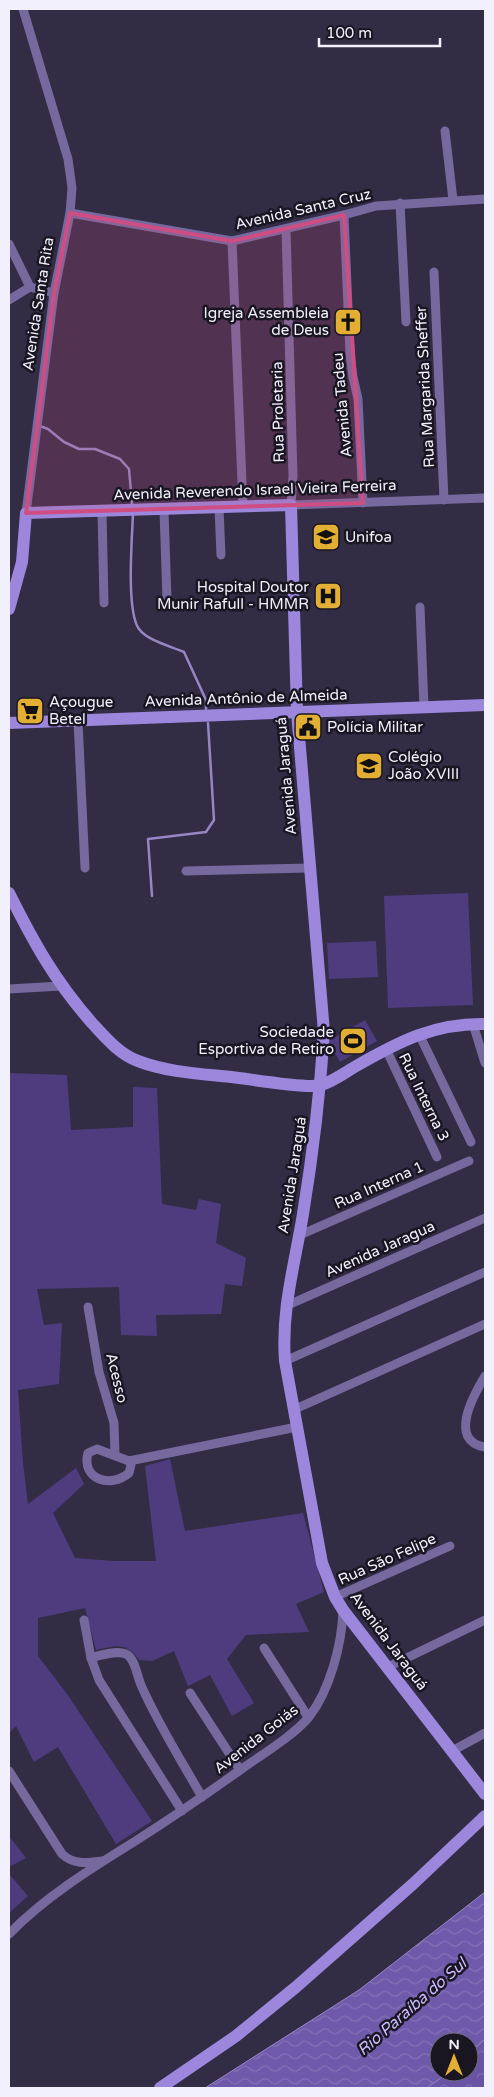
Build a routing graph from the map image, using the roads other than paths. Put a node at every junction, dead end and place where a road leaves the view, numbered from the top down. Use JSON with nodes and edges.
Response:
{"nodes":[{"id":1,"x":22,"y":9,"type":"edge"},
{"id":2,"x":445,"y":131,"type":"dead end"},
{"id":3,"x":485,"y":199,"type":"edge"},
{"id":4,"x":453,"y":200,"type":"junction"},
{"id":5,"x":400,"y":203,"type":"junction"},
{"id":6,"x":70,"y":213,"type":"junction"},
{"id":7,"x":344,"y":215,"type":"junction"},
{"id":8,"x":286,"y":229,"type":"junction"},
{"id":9,"x":232,"y":241,"type":"junction"},
{"id":10,"x":9,"y":244,"type":"edge"},
{"id":11,"x":434,"y":272,"type":"dead end"},
{"id":12,"x":30,"y":287,"type":"junction"},
{"id":13,"x":54,"y":293,"type":"junction"},
{"id":14,"x":9,"y":300,"type":"edge"},
{"id":15,"x":406,"y":322,"type":"dead end"},
{"id":16,"x":485,"y":498,"type":"edge"},
{"id":17,"x":444,"y":500,"type":"junction"},
{"id":18,"x":362,"y":503,"type":"junction"},
{"id":19,"x":291,"y":505,"type":"junction"},
{"id":20,"x":243,"y":507,"type":"junction"},
{"id":21,"x":219,"y":508,"type":"junction"},
{"id":22,"x":164,"y":510,"type":"junction"},
{"id":23,"x":102,"y":512,"type":"junction"},
{"id":24,"x":26,"y":513,"type":"junction"},
{"id":25,"x":221,"y":555,"type":"dead end"},
{"id":26,"x":167,"y":601,"type":"dead end"},
{"id":27,"x":104,"y":603,"type":"dead end"},
{"id":28,"x":420,"y":607,"type":"dead end"},
{"id":29,"x":9,"y":609,"type":"edge"},
{"id":30,"x":485,"y":704,"type":"edge"},
{"id":31,"x":424,"y":707,"type":"junction"},
{"id":32,"x":297,"y":712,"type":"junction"},
{"id":33,"x":78,"y":721,"type":"junction"},
{"id":34,"x":9,"y":723,"type":"edge"},
{"id":35,"x":85,"y":868,"type":"dead end"},
{"id":36,"x":310,"y":868,"type":"junction"},
{"id":37,"x":186,"y":871,"type":"dead end"},
{"id":38,"x":9,"y":893,"type":"edge"},
{"id":39,"x":61,"y":986,"type":"junction"},
{"id":40,"x":9,"y":989,"type":"edge"},
{"id":41,"x":479,"y":1024,"type":"edge"},
{"id":42,"x":419,"y":1034,"type":"junction"},
{"id":43,"x":386,"y":1049,"type":"junction"},
{"id":44,"x":485,"y":1063,"type":"edge"},
{"id":45,"x":321,"y":1085,"type":"junction"},
{"id":46,"x":471,"y":1142,"type":"dead end"},
{"id":47,"x":438,"y":1157,"type":"dead end"},
{"id":48,"x":468,"y":1161,"type":"dead end"},
{"id":49,"x":485,"y":1218,"type":"edge"},
{"id":50,"x":300,"y":1235,"type":"junction"},
{"id":51,"x":485,"y":1272,"type":"edge"},
{"id":52,"x":286,"y":1306,"type":"junction"},
{"id":53,"x":88,"y":1307,"type":"dead end"},
{"id":54,"x":485,"y":1324,"type":"edge"},
{"id":55,"x":285,"y":1361,"type":"junction"},
{"id":56,"x":485,"y":1376,"type":"edge"},
{"id":57,"x":294,"y":1410,"type":"junction"},
{"id":58,"x":297,"y":1427,"type":"junction"},
{"id":59,"x":485,"y":1447,"type":"edge"},
{"id":60,"x":115,"y":1455,"type":"junction"},
{"id":61,"x":129,"y":1461,"type":"junction"},
{"id":62,"x":450,"y":1546,"type":"dead end"},
{"id":63,"x":335,"y":1597,"type":"junction"},
{"id":64,"x":343,"y":1610,"type":"junction"},
{"id":65,"x":84,"y":1620,"type":"dead end"},
{"id":66,"x":485,"y":1620,"type":"edge"},
{"id":67,"x":264,"y":1648,"type":"dead end"},
{"id":68,"x":91,"y":1658,"type":"junction"},
{"id":69,"x":388,"y":1667,"type":"junction"},
{"id":70,"x":190,"y":1693,"type":"dead end"},
{"id":71,"x":308,"y":1717,"type":"junction"},
{"id":72,"x":485,"y":1733,"type":"edge"},
{"id":73,"x":452,"y":1751,"type":"junction"},
{"id":74,"x":240,"y":1770,"type":"junction"},
{"id":75,"x":9,"y":1771,"type":"edge"},
{"id":76,"x":485,"y":1794,"type":"edge"},
{"id":77,"x":202,"y":1797,"type":"junction"},
{"id":78,"x":182,"y":1811,"type":"junction"},
{"id":79,"x":485,"y":1816,"type":"edge"},
{"id":80,"x":104,"y":1860,"type":"junction"},
{"id":81,"x":9,"y":1934,"type":"edge"},
{"id":82,"x":160,"y":2088,"type":"edge"}],
"edges":[{"from":1,"to":6,"type":"street","name":"Avenida Santa Rita"},
{"from":2,"to":4,"type":"street"},
{"from":3,"to":4,"type":"street","name":"Avenida Santa Cruz"},
{"from":4,"to":5,"type":"street","name":"Avenida Santa Cruz"},
{"from":5,"to":7,"type":"street","name":"Avenida Santa Cruz"},
{"from":5,"to":15,"type":"street"},
{"from":6,"to":9,"type":"street","name":"Avenida Santa Cruz"},
{"from":6,"to":13,"type":"street","name":"Avenida Santa Rita"},
{"from":7,"to":8,"type":"street","name":"Avenida Santa Cruz"},
{"from":7,"to":18,"type":"street","name":"Avenida Tadeu"},
{"from":8,"to":9,"type":"street","name":"Avenida Santa Cruz"},
{"from":8,"to":19,"type":"street","name":"Rua Proletaria"},
{"from":9,"to":20,"type":"street"},
{"from":10,"to":12,"type":"street"},
{"from":11,"to":17,"type":"street","name":"Rua Margarida Sheffer"},
{"from":12,"to":13,"type":"street"},
{"from":12,"to":14,"type":"street"},
{"from":13,"to":24,"type":"street","name":"Avenida Santa Rita"},
{"from":16,"to":17,"type":"street","name":"Avenida Reverendo Israel Vieira Ferreira"},
{"from":17,"to":18,"type":"street","name":"Avenida Reverendo Israel Vieira Ferreira"},
{"from":18,"to":19,"type":"street","name":"Avenida Reverendo Israel Vieira Ferreira"},
{"from":19,"to":20,"type":"street","name":"Avenida Reverendo Israel Vieira Ferreira"},
{"from":19,"to":32,"type":"street","name":"Avenida Jaraguá"},
{"from":20,"to":21,"type":"street","name":"Avenida Reverendo Israel Vieira Ferreira"},
{"from":21,"to":22,"type":"street","name":"Avenida Reverendo Israel Vieira Ferreira"},
{"from":21,"to":25,"type":"street"},
{"from":22,"to":23,"type":"street","name":"Avenida Reverendo Israel Vieira Ferreira"},
{"from":22,"to":26,"type":"street"},
{"from":23,"to":24,"type":"street","name":"Avenida Reverendo Israel Vieira Ferreira"},
{"from":23,"to":27,"type":"street"},
{"from":24,"to":29,"type":"street","name":"Avenida Santa Rita"},
{"from":28,"to":31,"type":"street"},
{"from":30,"to":31,"type":"street","name":"Avenida Antônio de Almeida"},
{"from":31,"to":32,"type":"street","name":"Avenida Antônio de Almeida"},
{"from":32,"to":33,"type":"street","name":"Avenida Antônio de Almeida"},
{"from":32,"to":36,"type":"street","name":"Avenida Jaraguá"},
{"from":33,"to":34,"type":"street","name":"Avenida Antônio de Almeida"},
{"from":33,"to":35,"type":"street"},
{"from":36,"to":37,"type":"street"},
{"from":36,"to":45,"type":"street","name":"Avenida Jaraguá"},
{"from":38,"to":39,"type":"street"},
{"from":39,"to":40,"type":"street"},
{"from":39,"to":45,"type":"street"},
{"from":41,"to":42,"type":"street"},
{"from":41,"to":44,"type":"street"},
{"from":42,"to":43,"type":"street"},
{"from":42,"to":46,"type":"street"},
{"from":43,"to":45,"type":"street"},
{"from":43,"to":47,"type":"street","name":"Rua Interna 3"},
{"from":45,"to":50,"type":"street","name":"Avenida Jaraguá"},
{"from":48,"to":50,"type":"street","name":"Rua Interna 1"},
{"from":49,"to":52,"type":"street","name":"Avenida Jaragua"},
{"from":50,"to":52,"type":"street","name":"Avenida Jaraguá"},
{"from":51,"to":55,"type":"street"},
{"from":52,"to":55,"type":"street","name":"Avenida Jaraguá"},
{"from":53,"to":60,"type":"street","name":"Acesso"},
{"from":54,"to":57,"type":"street"},
{"from":55,"to":57,"type":"street","name":"Avenida Jaraguá"},
{"from":56,"to":59,"type":"street"},
{"from":57,"to":58,"type":"street","name":"Avenida Jaraguá"},
{"from":58,"to":61,"type":"street"},
{"from":58,"to":63,"type":"street","name":"Avenida Jaraguá"},
{"from":60,"to":61,"type":"street"},
{"from":60,"to":61,"type":"street"},
{"from":62,"to":63,"type":"street","name":"Rua São Felipe"},
{"from":63,"to":64,"type":"street","name":"Avenida Jaraguá"},
{"from":64,"to":69,"type":"street","name":"Avenida Jaraguá"},
{"from":64,"to":71,"type":"street","name":"Avenida Goiás"},
{"from":65,"to":68,"type":"street"},
{"from":66,"to":69,"type":"street"},
{"from":67,"to":71,"type":"street"},
{"from":68,"to":77,"type":"street"},
{"from":68,"to":78,"type":"street"},
{"from":69,"to":73,"type":"street","name":"Avenida Jaraguá"},
{"from":70,"to":74,"type":"street"},
{"from":71,"to":74,"type":"street","name":"Avenida Goiás"},
{"from":72,"to":73,"type":"street"},
{"from":73,"to":76,"type":"street","name":"Avenida Jaraguá"},
{"from":74,"to":77,"type":"street","name":"Avenida Goiás"},
{"from":75,"to":80,"type":"street"},
{"from":77,"to":78,"type":"street","name":"Avenida Goiás"},
{"from":78,"to":80,"type":"street","name":"Avenida Goiás"},
{"from":79,"to":82,"type":"street"},
{"from":80,"to":81,"type":"street","name":"Avenida Goiás"}]}
